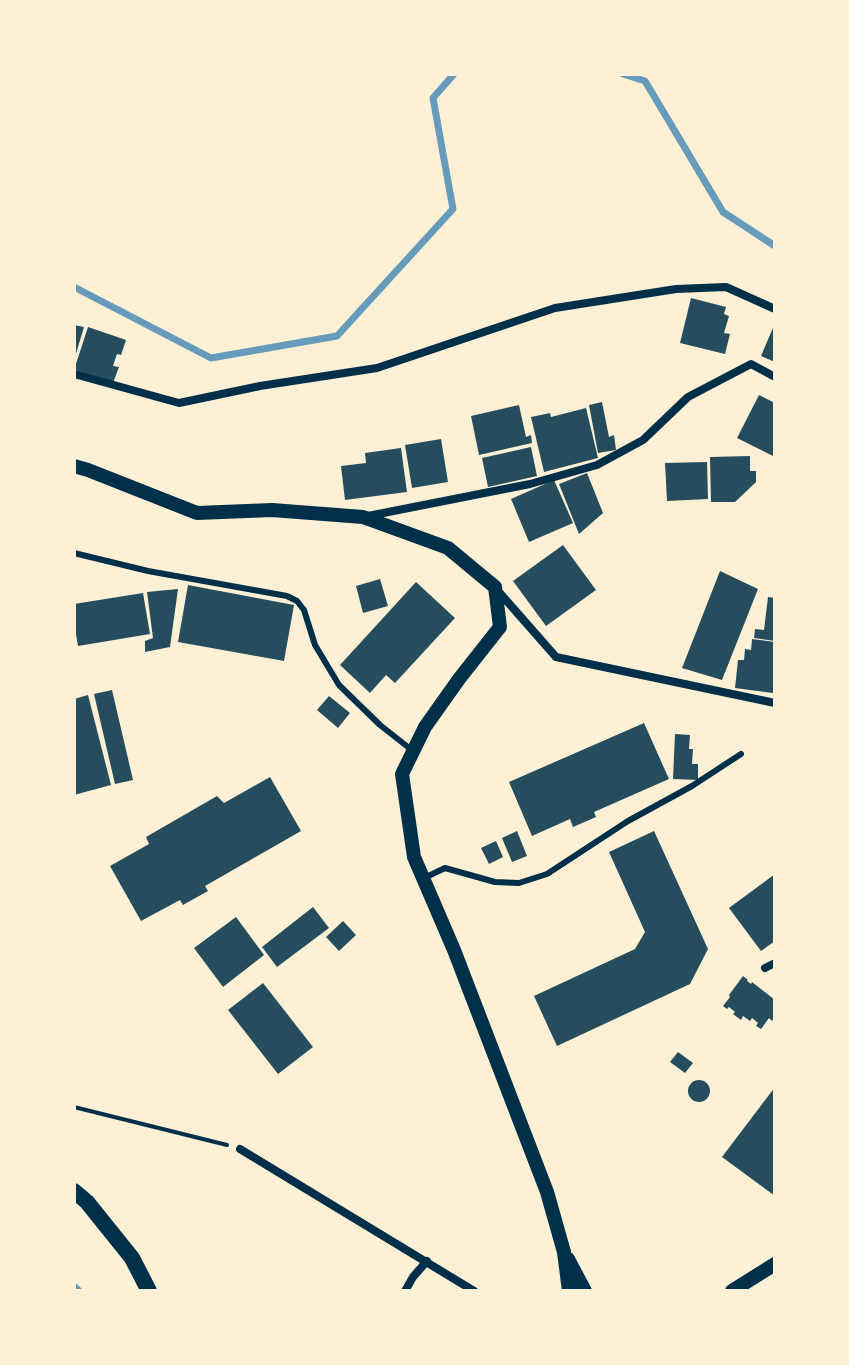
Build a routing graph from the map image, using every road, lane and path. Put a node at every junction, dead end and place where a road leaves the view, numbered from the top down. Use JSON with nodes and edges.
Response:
{"nodes":[{"id":1,"x":775,"y":309,"type":"edge"},
{"id":2,"x":74,"y":374,"type":"edge"},
{"id":3,"x":775,"y":377,"type":"edge"},
{"id":4,"x":74,"y":466,"type":"edge"},
{"id":5,"x":363,"y":517,"type":"junction"},
{"id":6,"x":74,"y":553,"type":"edge"},
{"id":7,"x":495,"y":587,"type":"junction"},
{"id":8,"x":775,"y":703,"type":"edge"},
{"id":9,"x":413,"y":751,"type":"junction"},
{"id":10,"x":741,"y":754,"type":"dead end"},
{"id":11,"x":423,"y":879,"type":"junction"},
{"id":12,"x":775,"y":963,"type":"edge"},
{"id":13,"x":765,"y":968,"type":"dead end"},
{"id":14,"x":74,"y":1107,"type":"edge"},
{"id":15,"x":240,"y":1149,"type":"joint"},
{"id":16,"x":74,"y":1191,"type":"edge"},
{"id":17,"x":564,"y":1252,"type":"junction"},
{"id":18,"x":427,"y":1261,"type":"junction"},
{"id":19,"x":775,"y":1266,"type":"edge"},
{"id":20,"x":149,"y":1291,"type":"edge"},
{"id":21,"x":405,"y":1291,"type":"edge"},
{"id":22,"x":474,"y":1291,"type":"edge"},
{"id":23,"x":569,"y":1291,"type":"edge"},
{"id":24,"x":585,"y":1291,"type":"edge"},
{"id":25,"x":732,"y":1291,"type":"edge"},
{"id":26,"x":754,"y":1291,"type":"edge"}],
"edges":[{"from":1,"to":2,"type":"street"},
{"from":3,"to":5,"type":"street"},
{"from":4,"to":5,"type":"street"},
{"from":5,"to":7,"type":"street"},
{"from":6,"to":9,"type":"lane"},
{"from":7,"to":8,"type":"street"},
{"from":7,"to":9,"type":"street"},
{"from":9,"to":11,"type":"street"},
{"from":10,"to":11,"type":"lane"},
{"from":11,"to":17,"type":"street"},
{"from":12,"to":13,"type":"street"},
{"from":14,"to":15,"type":"path"},
{"from":15,"to":18,"type":"street"},
{"from":16,"to":20,"type":"main road"},
{"from":17,"to":23,"type":"street"},
{"from":17,"to":24,"type":"street"},
{"from":18,"to":21,"type":"street"},
{"from":18,"to":22,"type":"street"},
{"from":19,"to":25,"type":"street"},
{"from":19,"to":26,"type":"street"}]}
